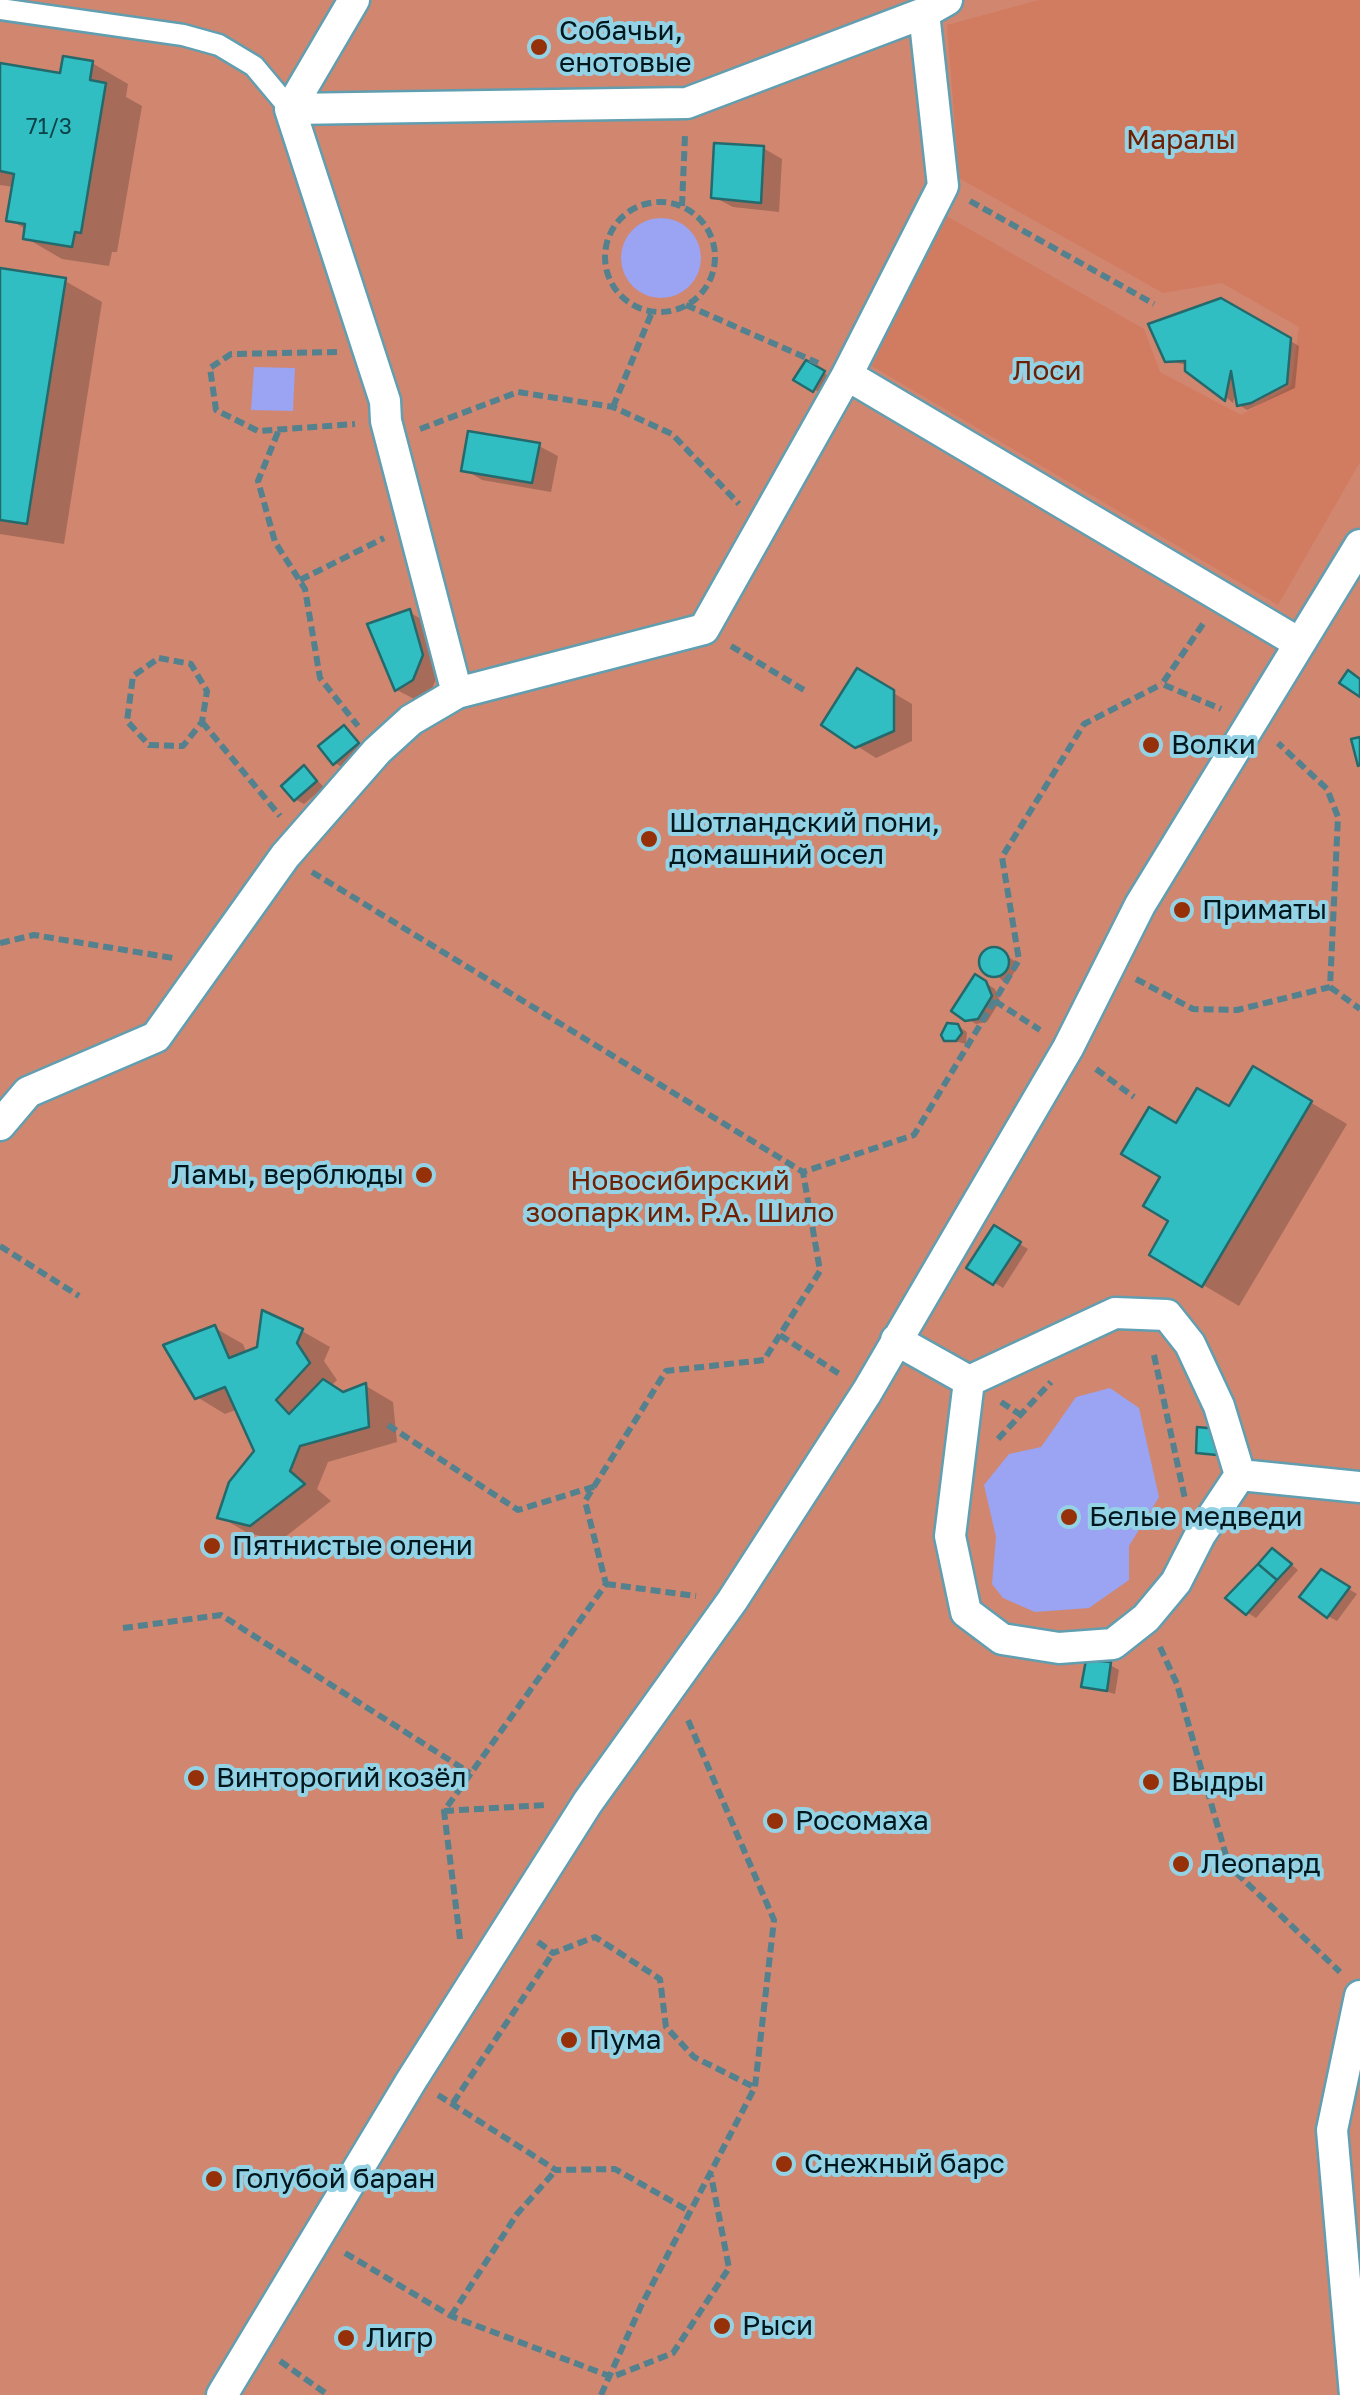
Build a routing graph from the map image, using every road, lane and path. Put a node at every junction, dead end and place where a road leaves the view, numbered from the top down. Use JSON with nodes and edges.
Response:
{"nodes":[{"id":1,"x":354,"y":0,"type":"edge"},
{"id":2,"x":936,"y":6,"type":"edge"},
{"id":3,"x":0,"y":9,"type":"edge"},
{"id":4,"x":687,"y":103,"type":"junction"},
{"id":5,"x":290,"y":109,"type":"junction"},
{"id":6,"x":943,"y":186,"type":"junction"},
{"id":7,"x":682,"y":206,"type":"junction"},
{"id":8,"x":1154,"y":304,"type":"dead end"},
{"id":9,"x":686,"y":305,"type":"junction"},
{"id":10,"x":652,"y":312,"type":"junction"},
{"id":11,"x":368,"y":351,"type":"junction"},
{"id":12,"x":847,"y":376,"type":"junction"},
{"id":13,"x":613,"y":407,"type":"junction"},
{"id":14,"x":388,"y":431,"type":"junction"},
{"id":15,"x":278,"y":432,"type":"junction"},
{"id":16,"x":414,"y":524,"type":"junction"},
{"id":17,"x":763,"y":528,"type":"junction"},
{"id":18,"x":1360,"y":545,"type":"edge"},
{"id":19,"x":300,"y":580,"type":"junction"},
{"id":20,"x":1222,"y":596,"type":"junction"},
{"id":21,"x":704,"y":629,"type":"junction"},
{"id":22,"x":1299,"y":644,"type":"junction"},
{"id":23,"x":1162,"y":684,"type":"junction"},
{"id":24,"x":804,"y":690,"type":"dead end"},
{"id":25,"x":457,"y":693,"type":"junction"},
{"id":26,"x":1249,"y":720,"type":"junction"},
{"id":27,"x":202,"y":722,"type":"junction"},
{"id":28,"x":377,"y":751,"type":"junction"},
{"id":29,"x":293,"y":848,"type":"junction"},
{"id":30,"x":0,"y":943,"type":"edge"},
{"id":31,"x":1110,"y":962,"type":"junction"},
{"id":32,"x":209,"y":964,"type":"junction"},
{"id":33,"x":1330,"y":987,"type":"junction"},
{"id":34,"x":1360,"y":1009,"type":"edge"},
{"id":35,"x":0,"y":1124,"type":"edge"},
{"id":36,"x":804,"y":1172,"type":"junction"},
{"id":37,"x":0,"y":1246,"type":"edge"},
{"id":38,"x":79,"y":1296,"type":"dead end"},
{"id":39,"x":780,"y":1335,"type":"junction"},
{"id":40,"x":896,"y":1340,"type":"junction"},
{"id":41,"x":1190,"y":1344,"type":"junction"},
{"id":42,"x":1152,"y":1349,"type":"junction"},
{"id":43,"x":1137,"y":1351,"type":"dead end"},
{"id":44,"x":1055,"y":1378,"type":"dead end"},
{"id":45,"x":968,"y":1382,"type":"junction"},
{"id":46,"x":867,"y":1392,"type":"junction"},
{"id":47,"x":388,"y":1424,"type":"dead end"},
{"id":48,"x":992,"y":1452,"type":"dead end"},
{"id":49,"x":1240,"y":1475,"type":"junction"},
{"id":50,"x":597,"y":1485,"type":"junction"},
{"id":51,"x":1360,"y":1487,"type":"edge"},
{"id":52,"x":1200,"y":1535,"type":"junction"},
{"id":53,"x":606,"y":1584,"type":"junction"},
{"id":54,"x":732,"y":1600,"type":"junction"},
{"id":55,"x":1146,"y":1618,"type":"junction"},
{"id":56,"x":123,"y":1628,"type":"dead end"},
{"id":57,"x":672,"y":1682,"type":"junction"},
{"id":58,"x":470,"y":1773,"type":"junction"},
{"id":59,"x":588,"y":1802,"type":"junction"},
{"id":60,"x":444,"y":1811,"type":"junction"},
{"id":61,"x":513,"y":1923,"type":"junction"},
{"id":62,"x":552,"y":1953,"type":"junction"},
{"id":63,"x":1354,"y":1987,"type":"edge"},
{"id":64,"x":467,"y":1990,"type":"junction"},
{"id":65,"x":410,"y":2080,"type":"junction"},
{"id":66,"x":755,"y":2087,"type":"junction"},
{"id":67,"x":453,"y":2104,"type":"junction"},
{"id":68,"x":556,"y":2170,"type":"junction"},
{"id":69,"x":711,"y":2174,"type":"junction"},
{"id":70,"x":689,"y":2211,"type":"junction"},
{"id":71,"x":318,"y":2237,"type":"junction"},
{"id":72,"x":451,"y":2316,"type":"junction"},
{"id":73,"x":252,"y":2342,"type":"junction"},
{"id":74,"x":612,"y":2377,"type":"junction"},
{"id":75,"x":222,"y":2395,"type":"edge"},
{"id":76,"x":328,"y":2395,"type":"edge"},
{"id":77,"x":601,"y":2395,"type":"edge"},
{"id":78,"x":1354,"y":2395,"type":"edge"}],
"edges":[{"from":1,"to":5,"type":"street"},
{"from":2,"to":4,"type":"street"},
{"from":2,"to":6,"type":"street"},
{"from":3,"to":5,"type":"lane"},
{"from":4,"to":5,"type":"street"},
{"from":4,"to":7,"type":"path"},
{"from":5,"to":11,"type":"street"},
{"from":6,"to":8,"type":"path"},
{"from":6,"to":12,"type":"street"},
{"from":7,"to":9,"type":"path"},
{"from":7,"to":10,"type":"path"},
{"from":9,"to":10,"type":"path"},
{"from":9,"to":12,"type":"path"},
{"from":10,"to":13,"type":"path"},
{"from":11,"to":14,"type":"street"},
{"from":11,"to":15,"type":"path"},
{"from":12,"to":17,"type":"street"},
{"from":12,"to":20,"type":"street"},
{"from":13,"to":14,"type":"path"},
{"from":13,"to":17,"type":"path"},
{"from":14,"to":15,"type":"path"},
{"from":14,"to":16,"type":"street"},
{"from":15,"to":19,"type":"path"},
{"from":16,"to":19,"type":"path"},
{"from":16,"to":25,"type":"street"},
{"from":17,"to":21,"type":"street"},
{"from":18,"to":22,"type":"street"},
{"from":19,"to":28,"type":"path"},
{"from":20,"to":22,"type":"street"},
{"from":20,"to":23,"type":"path"},
{"from":21,"to":24,"type":"path"},
{"from":21,"to":25,"type":"street"},
{"from":22,"to":26,"type":"street"},
{"from":23,"to":26,"type":"path"},
{"from":23,"to":36,"type":"path"},
{"from":25,"to":28,"type":"street"},
{"from":26,"to":31,"type":"street"},
{"from":26,"to":33,"type":"path"},
{"from":27,"to":27,"type":"path"},
{"from":27,"to":29,"type":"path"},
{"from":28,"to":29,"type":"street"},
{"from":29,"to":32,"type":"street"},
{"from":29,"to":36,"type":"path"},
{"from":30,"to":32,"type":"path"},
{"from":31,"to":33,"type":"path"},
{"from":31,"to":40,"type":"street"},
{"from":32,"to":35,"type":"street"},
{"from":33,"to":34,"type":"path"},
{"from":36,"to":39,"type":"path"},
{"from":37,"to":38,"type":"path"},
{"from":39,"to":46,"type":"path"},
{"from":39,"to":50,"type":"path"},
{"from":40,"to":45,"type":"street"},
{"from":40,"to":46,"type":"street"},
{"from":41,"to":42,"type":"path"},
{"from":41,"to":45,"type":"street"},
{"from":41,"to":49,"type":"street"},
{"from":42,"to":43,"type":"path"},
{"from":42,"to":52,"type":"path"},
{"from":44,"to":48,"type":"path"},
{"from":45,"to":55,"type":"street"},
{"from":46,"to":54,"type":"street"},
{"from":47,"to":50,"type":"path"},
{"from":49,"to":51,"type":"street"},
{"from":49,"to":52,"type":"street"},
{"from":50,"to":53,"type":"path"},
{"from":52,"to":55,"type":"street"},
{"from":53,"to":54,"type":"path"},
{"from":53,"to":58,"type":"path"},
{"from":54,"to":57,"type":"street"},
{"from":55,"to":63,"type":"path"},
{"from":56,"to":58,"type":"path"},
{"from":57,"to":59,"type":"street"},
{"from":57,"to":66,"type":"path"},
{"from":58,"to":60,"type":"path"},
{"from":59,"to":60,"type":"path"},
{"from":59,"to":61,"type":"street"},
{"from":60,"to":64,"type":"path"},
{"from":61,"to":62,"type":"path"},
{"from":61,"to":64,"type":"street"},
{"from":62,"to":66,"type":"path"},
{"from":62,"to":67,"type":"path"},
{"from":63,"to":78,"type":"street"},
{"from":64,"to":65,"type":"street"},
{"from":65,"to":67,"type":"path"},
{"from":65,"to":71,"type":"street"},
{"from":66,"to":69,"type":"path"},
{"from":67,"to":68,"type":"path"},
{"from":68,"to":70,"type":"path"},
{"from":68,"to":72,"type":"path"},
{"from":69,"to":70,"type":"path"},
{"from":69,"to":74,"type":"path"},
{"from":70,"to":74,"type":"path"},
{"from":71,"to":72,"type":"path"},
{"from":71,"to":73,"type":"street"},
{"from":72,"to":74,"type":"path"},
{"from":73,"to":75,"type":"street"},
{"from":73,"to":76,"type":"path"},
{"from":74,"to":77,"type":"path"}]}
